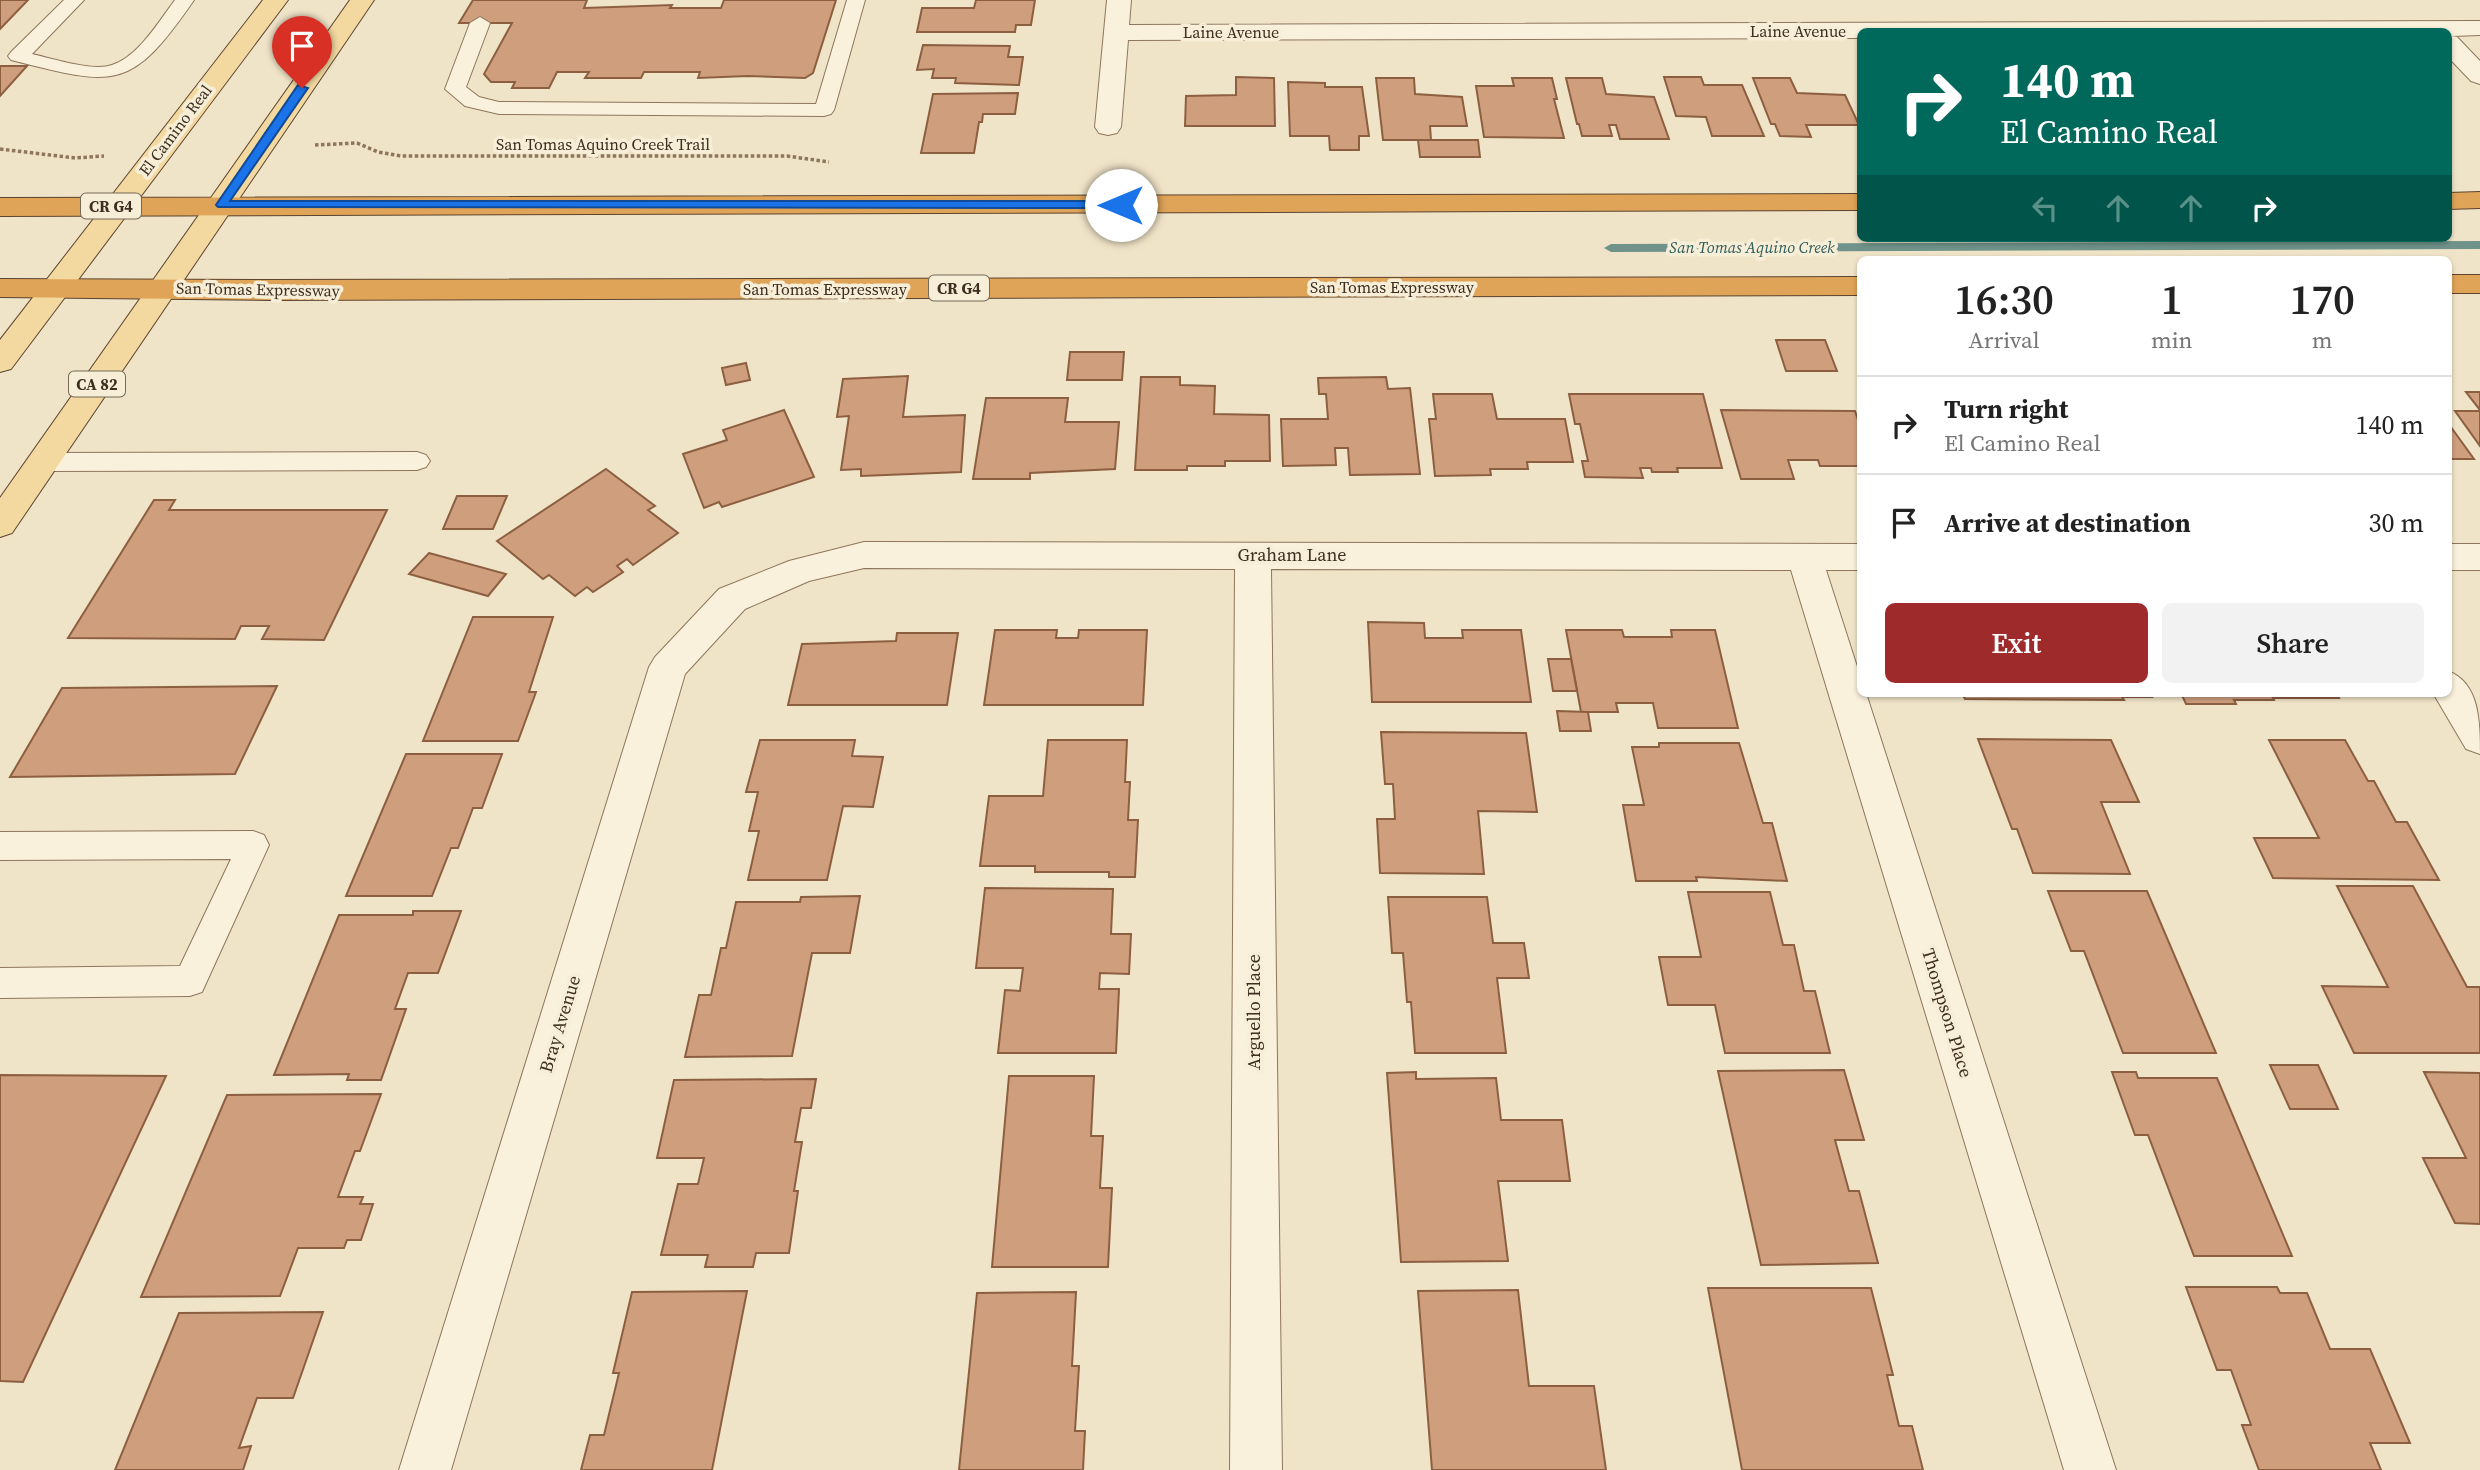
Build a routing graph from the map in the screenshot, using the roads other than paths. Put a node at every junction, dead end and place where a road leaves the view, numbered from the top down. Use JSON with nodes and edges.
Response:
{"nodes":[{"id":1,"x":75,"y":0,"type":"edge"},
{"id":2,"x":185,"y":0,"type":"edge"},
{"id":3,"x":276,"y":0,"type":"edge"},
{"id":4,"x":362,"y":0,"type":"edge"},
{"id":5,"x":856,"y":0,"type":"edge"},
{"id":6,"x":1119,"y":0,"type":"edge"},
{"id":7,"x":2408,"y":0,"type":"edge"},
{"id":8,"x":480,"y":23,"type":"dead end"},
{"id":9,"x":2435,"y":28,"type":"edge"},
{"id":10,"x":2480,"y":28,"type":"edge"},
{"id":11,"x":2452,"y":32,"type":"edge"},
{"id":12,"x":1116,"y":33,"type":"junction"},
{"id":13,"x":1857,"y":34,"type":"edge"},
{"id":14,"x":2452,"y":46,"type":"edge"},
{"id":15,"x":2480,"y":76,"type":"edge"},
{"id":16,"x":1108,"y":127,"type":"dead end"},
{"id":17,"x":2480,"y":200,"type":"edge"},
{"id":18,"x":2452,"y":201,"type":"edge"},
{"id":19,"x":1857,"y":202,"type":"edge"},
{"id":20,"x":222,"y":205,"type":"junction"},
{"id":21,"x":119,"y":206,"type":"junction"},
{"id":22,"x":0,"y":207,"type":"edge"},
{"id":23,"x":2452,"y":284,"type":"edge"},
{"id":24,"x":2480,"y":284,"type":"edge"},
{"id":25,"x":1857,"y":286,"type":"edge"},
{"id":26,"x":57,"y":287,"type":"junction"},
{"id":27,"x":0,"y":288,"type":"edge"},
{"id":28,"x":166,"y":288,"type":"junction"},
{"id":29,"x":0,"y":362,"type":"edge"},
{"id":30,"x":417,"y":461,"type":"dead end"},
{"id":31,"x":43,"y":462,"type":"junction"},
{"id":32,"x":0,"y":524,"type":"edge"},
{"id":33,"x":1253,"y":555,"type":"junction"},
{"id":34,"x":1804,"y":556,"type":"junction"},
{"id":35,"x":1857,"y":557,"type":"edge"},
{"id":36,"x":2452,"y":557,"type":"edge"},
{"id":37,"x":2480,"y":557,"type":"edge"},
{"id":38,"x":732,"y":599,"type":"joint"},
{"id":39,"x":2452,"y":692,"type":"edge"},
{"id":40,"x":2480,"y":738,"type":"edge"},
{"id":41,"x":0,"y":846,"type":"edge"},
{"id":42,"x":0,"y":983,"type":"edge"},
{"id":43,"x":425,"y":1470,"type":"edge"},
{"id":44,"x":1256,"y":1470,"type":"edge"},
{"id":45,"x":2090,"y":1470,"type":"edge"}],
"edges":[{"from":1,"to":2,"type":"lane"},
{"from":3,"to":21,"type":"main road","name":"El Camino Real"},
{"from":4,"to":20,"type":"main road","number":"CA 82"},
{"from":5,"to":8,"type":"lane"},
{"from":6,"to":12,"type":"street"},
{"from":7,"to":9,"type":"street"},
{"from":10,"to":11,"type":"street","name":"Laine Avenue"},
{"from":12,"to":13,"type":"street","name":"Laine Avenue"},
{"from":12,"to":16,"type":"street"},
{"from":14,"to":15,"type":"street"},
{"from":17,"to":18,"type":"highway"},
{"from":19,"to":20,"type":"highway","number":"CR G4"},
{"from":20,"to":21,"type":"highway","number":"CR G4"},
{"from":20,"to":28,"type":"main road","number":"CA 82"},
{"from":21,"to":22,"type":"highway","number":"CR G4"},
{"from":21,"to":26,"type":"main road","name":"El Camino Real"},
{"from":23,"to":24,"type":"highway"},
{"from":25,"to":28,"type":"highway","name":"San Tomas Expressway","number":"CR G4"},
{"from":26,"to":27,"type":"highway","name":"San Tomas Expressway","number":"CR G4"},
{"from":26,"to":28,"type":"highway","name":"San Tomas Expressway","number":"CR G4"},
{"from":26,"to":29,"type":"main road","name":"El Camino Real"},
{"from":28,"to":31,"type":"main road","number":"CA 82"},
{"from":30,"to":31,"type":"lane"},
{"from":31,"to":32,"type":"main road","number":"CA 82"},
{"from":33,"to":34,"type":"street","name":"Graham Lane"},
{"from":33,"to":38,"type":"street","name":"Graham Lane"},
{"from":33,"to":44,"type":"street","name":"Arguello Place"},
{"from":34,"to":35,"type":"street","name":"Graham Lane"},
{"from":34,"to":45,"type":"street","name":"Thompson Place"},
{"from":36,"to":37,"type":"street"},
{"from":38,"to":43,"type":"street","name":"Bray Avenue"},
{"from":39,"to":40,"type":"street"},
{"from":41,"to":42,"type":"lane"}]}
